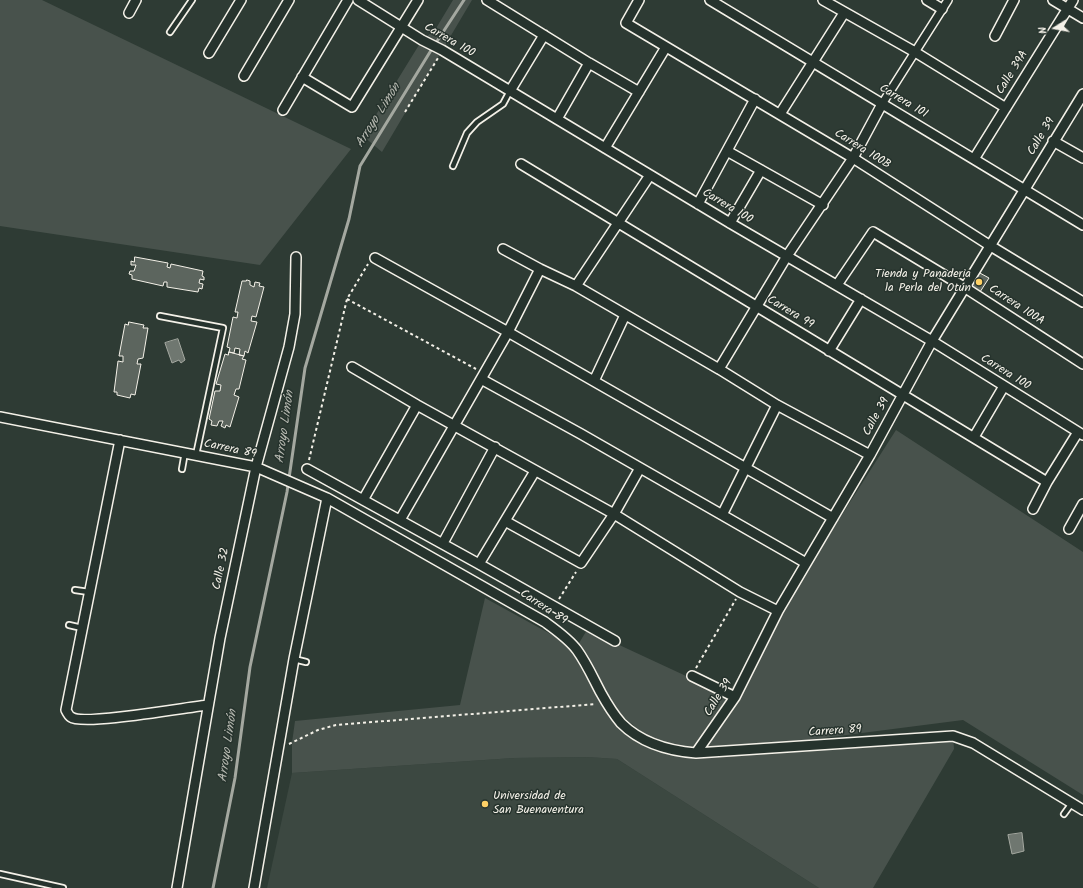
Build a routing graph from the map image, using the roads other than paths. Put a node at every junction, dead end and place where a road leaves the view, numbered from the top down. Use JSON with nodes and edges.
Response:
{"nodes":[{"id":1,"x":136,"y":0,"type":"edge"},
{"id":2,"x":192,"y":0,"type":"edge"},
{"id":3,"x":241,"y":0,"type":"edge"},
{"id":4,"x":289,"y":0,"type":"edge"},
{"id":5,"x":348,"y":0,"type":"edge"},
{"id":6,"x":358,"y":0,"type":"edge"},
{"id":7,"x":418,"y":0,"type":"edge"},
{"id":8,"x":486,"y":0,"type":"edge"},
{"id":9,"x":639,"y":0,"type":"edge"},
{"id":10,"x":710,"y":0,"type":"edge"},
{"id":11,"x":823,"y":0,"type":"edge"},
{"id":12,"x":927,"y":0,"type":"edge"},
{"id":13,"x":948,"y":0,"type":"edge"},
{"id":14,"x":1014,"y":0,"type":"edge"},
{"id":15,"x":1053,"y":0,"type":"edge"},
{"id":16,"x":1073,"y":0,"type":"edge"},
{"id":17,"x":942,"y":9,"type":"junction"},
{"id":18,"x":1068,"y":9,"type":"junction"},
{"id":19,"x":129,"y":13,"type":"dead end"},
{"id":20,"x":844,"y":13,"type":"junction"},
{"id":21,"x":1083,"y":18,"type":"edge"},
{"id":22,"x":402,"y":26,"type":"junction"},
{"id":23,"x":170,"y":32,"type":"dead end"},
{"id":24,"x":544,"y":34,"type":"junction"},
{"id":25,"x":995,"y":36,"type":"dead end"},
{"id":26,"x":666,"y":47,"type":"junction"},
{"id":27,"x":915,"y":52,"type":"junction"},
{"id":28,"x":209,"y":53,"type":"dead end"},
{"id":29,"x":813,"y":62,"type":"junction"},
{"id":30,"x":589,"y":63,"type":"junction"},
{"id":31,"x":244,"y":76,"type":"dead end"},
{"id":32,"x":302,"y":77,"type":"junction"},
{"id":33,"x":510,"y":91,"type":"junction"},
{"id":34,"x":639,"y":92,"type":"junction"},
{"id":35,"x":1083,"y":94,"type":"edge"},
{"id":36,"x":755,"y":99,"type":"junction"},
{"id":37,"x":882,"y":104,"type":"junction"},
{"id":38,"x":1006,"y":108,"type":"junction"},
{"id":39,"x":283,"y":110,"type":"dead end"},
{"id":40,"x":780,"y":114,"type":"junction"},
{"id":41,"x":557,"y":119,"type":"junction"},
{"id":42,"x":1053,"y":142,"type":"junction"},
{"id":43,"x":605,"y":148,"type":"junction"},
{"id":44,"x":727,"y":151,"type":"junction"},
{"id":45,"x":853,"y":158,"type":"junction"},
{"id":46,"x":1083,"y":158,"type":"edge"},
{"id":47,"x":974,"y":159,"type":"junction"},
{"id":48,"x":521,"y":164,"type":"dead end"},
{"id":49,"x":453,"y":166,"type":"dead end"},
{"id":50,"x":761,"y":170,"type":"junction"},
{"id":51,"x":650,"y":175,"type":"junction"},
{"id":52,"x":1024,"y":189,"type":"junction"},
{"id":53,"x":698,"y":204,"type":"junction"},
{"id":54,"x":823,"y":205,"type":"junction"},
{"id":55,"x":618,"y":223,"type":"junction"},
{"id":56,"x":730,"y":223,"type":"junction"},
{"id":57,"x":1083,"y":225,"type":"edge"},
{"id":58,"x":989,"y":244,"type":"junction"},
{"id":59,"x":502,"y":249,"type":"dead end"},
{"id":60,"x":787,"y":256,"type":"junction"},
{"id":61,"x":296,"y":257,"type":"dead end"},
{"id":62,"x":374,"y":258,"type":"road end"},
{"id":63,"x":540,"y":269,"type":"junction"},
{"id":64,"x":837,"y":285,"type":"junction"},
{"id":65,"x":576,"y":286,"type":"junction"},
{"id":66,"x":964,"y":287,"type":"junction"},
{"id":67,"x":861,"y":299,"type":"junction"},
{"id":68,"x":1083,"y":302,"type":"edge"},
{"id":69,"x":757,"y":307,"type":"junction"},
{"id":70,"x":625,"y":315,"type":"junction"},
{"id":71,"x":160,"y":316,"type":"dead end"},
{"id":72,"x":508,"y":332,"type":"junction"},
{"id":73,"x":932,"y":341,"type":"junction"},
{"id":74,"x":829,"y":351,"type":"junction"},
{"id":75,"x":1083,"y":364,"type":"edge"},
{"id":76,"x":352,"y":367,"type":"dead end"},
{"id":77,"x":719,"y":369,"type":"junction"},
{"id":78,"x":482,"y":376,"type":"junction"},
{"id":79,"x":594,"y":381,"type":"junction"},
{"id":80,"x":1004,"y":386,"type":"junction"},
{"id":81,"x":903,"y":395,"type":"junction"},
{"id":82,"x":417,"y":405,"type":"junction"},
{"id":83,"x":777,"y":405,"type":"junction"},
{"id":84,"x":0,"y":417,"type":"edge"},
{"id":85,"x":454,"y":425,"type":"junction"},
{"id":86,"x":1082,"y":434,"type":"edge"},
{"id":87,"x":974,"y":437,"type":"junction"},
{"id":88,"x":120,"y":440,"type":"junction"},
{"id":89,"x":495,"y":447,"type":"junction"},
{"id":90,"x":185,"y":452,"type":"junction"},
{"id":91,"x":196,"y":455,"type":"junction"},
{"id":92,"x":870,"y":455,"type":"junction"},
{"id":93,"x":640,"y":468,"type":"junction"},
{"id":94,"x":745,"y":468,"type":"junction"},
{"id":95,"x":182,"y":469,"type":"dead end"},
{"id":96,"x":260,"y":469,"type":"junction"},
{"id":97,"x":307,"y":469,"type":"road end"},
{"id":98,"x":535,"y":471,"type":"junction"},
{"id":99,"x":1047,"y":482,"type":"junction"},
{"id":100,"x":328,"y":498,"type":"junction"},
{"id":101,"x":364,"y":500,"type":"junction"},
{"id":102,"x":1083,"y":504,"type":"edge"},
{"id":103,"x":1033,"y":509,"type":"dead end"},
{"id":104,"x":614,"y":514,"type":"junction"},
{"id":105,"x":722,"y":515,"type":"junction"},
{"id":106,"x":833,"y":518,"type":"junction"},
{"id":107,"x":400,"y":520,"type":"junction"},
{"id":108,"x":505,"y":521,"type":"junction"},
{"id":109,"x":1069,"y":529,"type":"dead end"},
{"id":110,"x":443,"y":543,"type":"junction"},
{"id":111,"x":806,"y":563,"type":"junction"},
{"id":112,"x":479,"y":564,"type":"junction"},
{"id":113,"x":75,"y":590,"type":"dead end"},
{"id":114,"x":89,"y":592,"type":"junction"},
{"id":115,"x":778,"y":611,"type":"junction"},
{"id":116,"x":69,"y":625,"type":"dead end"},
{"id":117,"x":82,"y":628,"type":"junction"},
{"id":118,"x":615,"y":641,"type":"dead end"},
{"id":119,"x":294,"y":659,"type":"junction"},
{"id":120,"x":306,"y":662,"type":"dead end"},
{"id":121,"x":692,"y":676,"type":"road end"},
{"id":122,"x":735,"y":697,"type":"junction"},
{"id":123,"x":208,"y":704,"type":"junction"},
{"id":124,"x":696,"y":754,"type":"junction"},
{"id":125,"x":1072,"y":803,"type":"junction"},
{"id":126,"x":1083,"y":810,"type":"edge"},
{"id":127,"x":1064,"y":814,"type":"dead end"},
{"id":128,"x":0,"y":874,"type":"edge"},
{"id":129,"x":63,"y":888,"type":"edge"},
{"id":130,"x":177,"y":888,"type":"edge"},
{"id":131,"x":254,"y":888,"type":"edge"}],
"edges":[{"from":1,"to":19,"type":"street"},
{"from":2,"to":23,"type":"lane"},
{"from":3,"to":28,"type":"street"},
{"from":4,"to":31,"type":"street"},
{"from":5,"to":32,"type":"street"},
{"from":6,"to":22,"type":"street","name":"Carrera 100"},
{"from":7,"to":22,"type":"street"},
{"from":8,"to":24,"type":"street"},
{"from":9,"to":26,"type":"street","name":"Carrera 100B"},
{"from":10,"to":29,"type":"street","name":"Carrera 101"},
{"from":11,"to":20,"type":"street"},
{"from":12,"to":17,"type":"street"},
{"from":13,"to":17,"type":"street"},
{"from":14,"to":25,"type":"street"},
{"from":15,"to":18,"type":"street"},
{"from":16,"to":18,"type":"street","name":"Calle 39A"},
{"from":17,"to":27,"type":"street"},
{"from":18,"to":21,"type":"street"},
{"from":18,"to":38,"type":"street","name":"Calle 39A"},
{"from":20,"to":27,"type":"street"},
{"from":20,"to":29,"type":"street"},
{"from":22,"to":32,"type":"street"},
{"from":22,"to":33,"type":"street","name":"Carrera 100"},
{"from":24,"to":30,"type":"street"},
{"from":24,"to":33,"type":"street"},
{"from":26,"to":34,"type":"street"},
{"from":26,"to":36,"type":"street","name":"Carrera 100B"},
{"from":27,"to":37,"type":"street"},
{"from":27,"to":38,"type":"street"},
{"from":29,"to":37,"type":"street","name":"Carrera 101"},
{"from":29,"to":40,"type":"street"},
{"from":30,"to":34,"type":"street"},
{"from":30,"to":41,"type":"street"},
{"from":32,"to":39,"type":"street"},
{"from":33,"to":41,"type":"street","name":"Carrera 100"},
{"from":33,"to":49,"type":"lane"},
{"from":34,"to":43,"type":"street"},
{"from":35,"to":42,"type":"street","name":"Calle 39"},
{"from":36,"to":40,"type":"street","name":"Carrera 100B"},
{"from":36,"to":44,"type":"street"},
{"from":37,"to":45,"type":"street"},
{"from":37,"to":47,"type":"street","name":"Carrera 101"},
{"from":38,"to":47,"type":"street","name":"Calle 39A"},
{"from":40,"to":45,"type":"street","name":"Carrera 100B"},
{"from":41,"to":43,"type":"street","name":"Carrera 100"},
{"from":42,"to":46,"type":"street"},
{"from":42,"to":52,"type":"street","name":"Calle 39"},
{"from":43,"to":51,"type":"street","name":"Carrera 100"},
{"from":44,"to":50,"type":"street"},
{"from":44,"to":53,"type":"street"},
{"from":45,"to":54,"type":"street"},
{"from":45,"to":58,"type":"street","name":"Carrera 100B"},
{"from":47,"to":52,"type":"street","name":"Carrera 101"},
{"from":48,"to":55,"type":"street","name":"Carrera 99"},
{"from":50,"to":54,"type":"street"},
{"from":50,"to":56,"type":"street"},
{"from":51,"to":53,"type":"street","name":"Carrera 100"},
{"from":51,"to":55,"type":"street"},
{"from":52,"to":57,"type":"street","name":"Carrera 101"},
{"from":52,"to":58,"type":"street","name":"Calle 39"},
{"from":53,"to":56,"type":"street","name":"Carrera 100"},
{"from":54,"to":60,"type":"street"},
{"from":55,"to":65,"type":"street"},
{"from":55,"to":69,"type":"street","name":"Carrera 99"},
{"from":56,"to":60,"type":"street","name":"Carrera 100"},
{"from":58,"to":66,"type":"street","name":"Calle 39"},
{"from":58,"to":68,"type":"street","name":"Carrera 100B"},
{"from":59,"to":63,"type":"street"},
{"from":60,"to":64,"type":"street","name":"Carrera 100"},
{"from":60,"to":69,"type":"street"},
{"from":61,"to":96,"type":"street","name":"Calle 32"},
{"from":62,"to":72,"type":"street"},
{"from":63,"to":65,"type":"street"},
{"from":63,"to":72,"type":"street"},
{"from":64,"to":66,"type":"street","name":"Carrera 100A"},
{"from":64,"to":67,"type":"street","name":"Carrera 100"},
{"from":65,"to":70,"type":"street"},
{"from":66,"to":73,"type":"street","name":"Calle 39"},
{"from":66,"to":75,"type":"street","name":"Carrera 100A"},
{"from":67,"to":73,"type":"street","name":"Carrera 100"},
{"from":67,"to":74,"type":"street"},
{"from":69,"to":74,"type":"street","name":"Carrera 99"},
{"from":69,"to":77,"type":"street"},
{"from":70,"to":77,"type":"street"},
{"from":70,"to":79,"type":"street"},
{"from":71,"to":91,"type":"lane"},
{"from":72,"to":78,"type":"street"},
{"from":72,"to":79,"type":"street"},
{"from":73,"to":80,"type":"street","name":"Carrera 100"},
{"from":73,"to":81,"type":"street","name":"Calle 39"},
{"from":74,"to":81,"type":"street","name":"Carrera 99"},
{"from":76,"to":82,"type":"street"},
{"from":77,"to":83,"type":"street"},
{"from":78,"to":85,"type":"street"},
{"from":78,"to":93,"type":"street"},
{"from":79,"to":94,"type":"street"},
{"from":80,"to":86,"type":"street","name":"Carrera 100"},
{"from":80,"to":87,"type":"street"},
{"from":81,"to":87,"type":"street","name":"Carrera 99"},
{"from":81,"to":92,"type":"street","name":"Calle 39"},
{"from":82,"to":85,"type":"street"},
{"from":82,"to":101,"type":"street"},
{"from":83,"to":92,"type":"street"},
{"from":83,"to":94,"type":"street"},
{"from":84,"to":88,"type":"street","name":"Carrera 89"},
{"from":85,"to":89,"type":"street"},
{"from":85,"to":107,"type":"street"},
{"from":86,"to":99,"type":"street"},
{"from":87,"to":99,"type":"street","name":"Carrera 99"},
{"from":88,"to":90,"type":"street","name":"Carrera 89"},
{"from":88,"to":114,"type":"street"},
{"from":89,"to":98,"type":"street"},
{"from":89,"to":110,"type":"street"},
{"from":90,"to":91,"type":"street","name":"Carrera 89"},
{"from":90,"to":95,"type":"lane"},
{"from":91,"to":96,"type":"street","name":"Carrera 89"},
{"from":92,"to":106,"type":"street","name":"Calle 39"},
{"from":93,"to":104,"type":"street"},
{"from":93,"to":105,"type":"street"},
{"from":94,"to":105,"type":"street"},
{"from":94,"to":106,"type":"street"},
{"from":96,"to":100,"type":"street","name":"Carrera 89"},
{"from":96,"to":123,"type":"street","name":"Calle 32"},
{"from":97,"to":101,"type":"street"},
{"from":98,"to":104,"type":"street"},
{"from":98,"to":108,"type":"street"},
{"from":99,"to":103,"type":"street"},
{"from":100,"to":119,"type":"street"},
{"from":100,"to":124,"type":"street","name":"Carrera 89"},
{"from":101,"to":107,"type":"street"},
{"from":102,"to":109,"type":"street"},
{"from":104,"to":108,"type":"street"},
{"from":104,"to":115,"type":"street"},
{"from":105,"to":111,"type":"street"},
{"from":106,"to":111,"type":"street","name":"Calle 39"},
{"from":107,"to":110,"type":"street"},
{"from":108,"to":112,"type":"street"},
{"from":110,"to":112,"type":"street"},
{"from":111,"to":115,"type":"street","name":"Calle 39"},
{"from":112,"to":118,"type":"street"},
{"from":113,"to":114,"type":"lane"},
{"from":114,"to":117,"type":"street"},
{"from":115,"to":122,"type":"street","name":"Calle 39"},
{"from":116,"to":117,"type":"lane"},
{"from":117,"to":123,"type":"street"},
{"from":119,"to":120,"type":"lane"},
{"from":119,"to":131,"type":"street"},
{"from":121,"to":122,"type":"street"},
{"from":122,"to":124,"type":"street","name":"Calle 39"},
{"from":123,"to":130,"type":"street","name":"Calle 32"},
{"from":124,"to":125,"type":"street","name":"Carrera 89"},
{"from":125,"to":126,"type":"street","name":"Carrera 89"},
{"from":125,"to":127,"type":"lane"},
{"from":128,"to":129,"type":"lane"}]}
